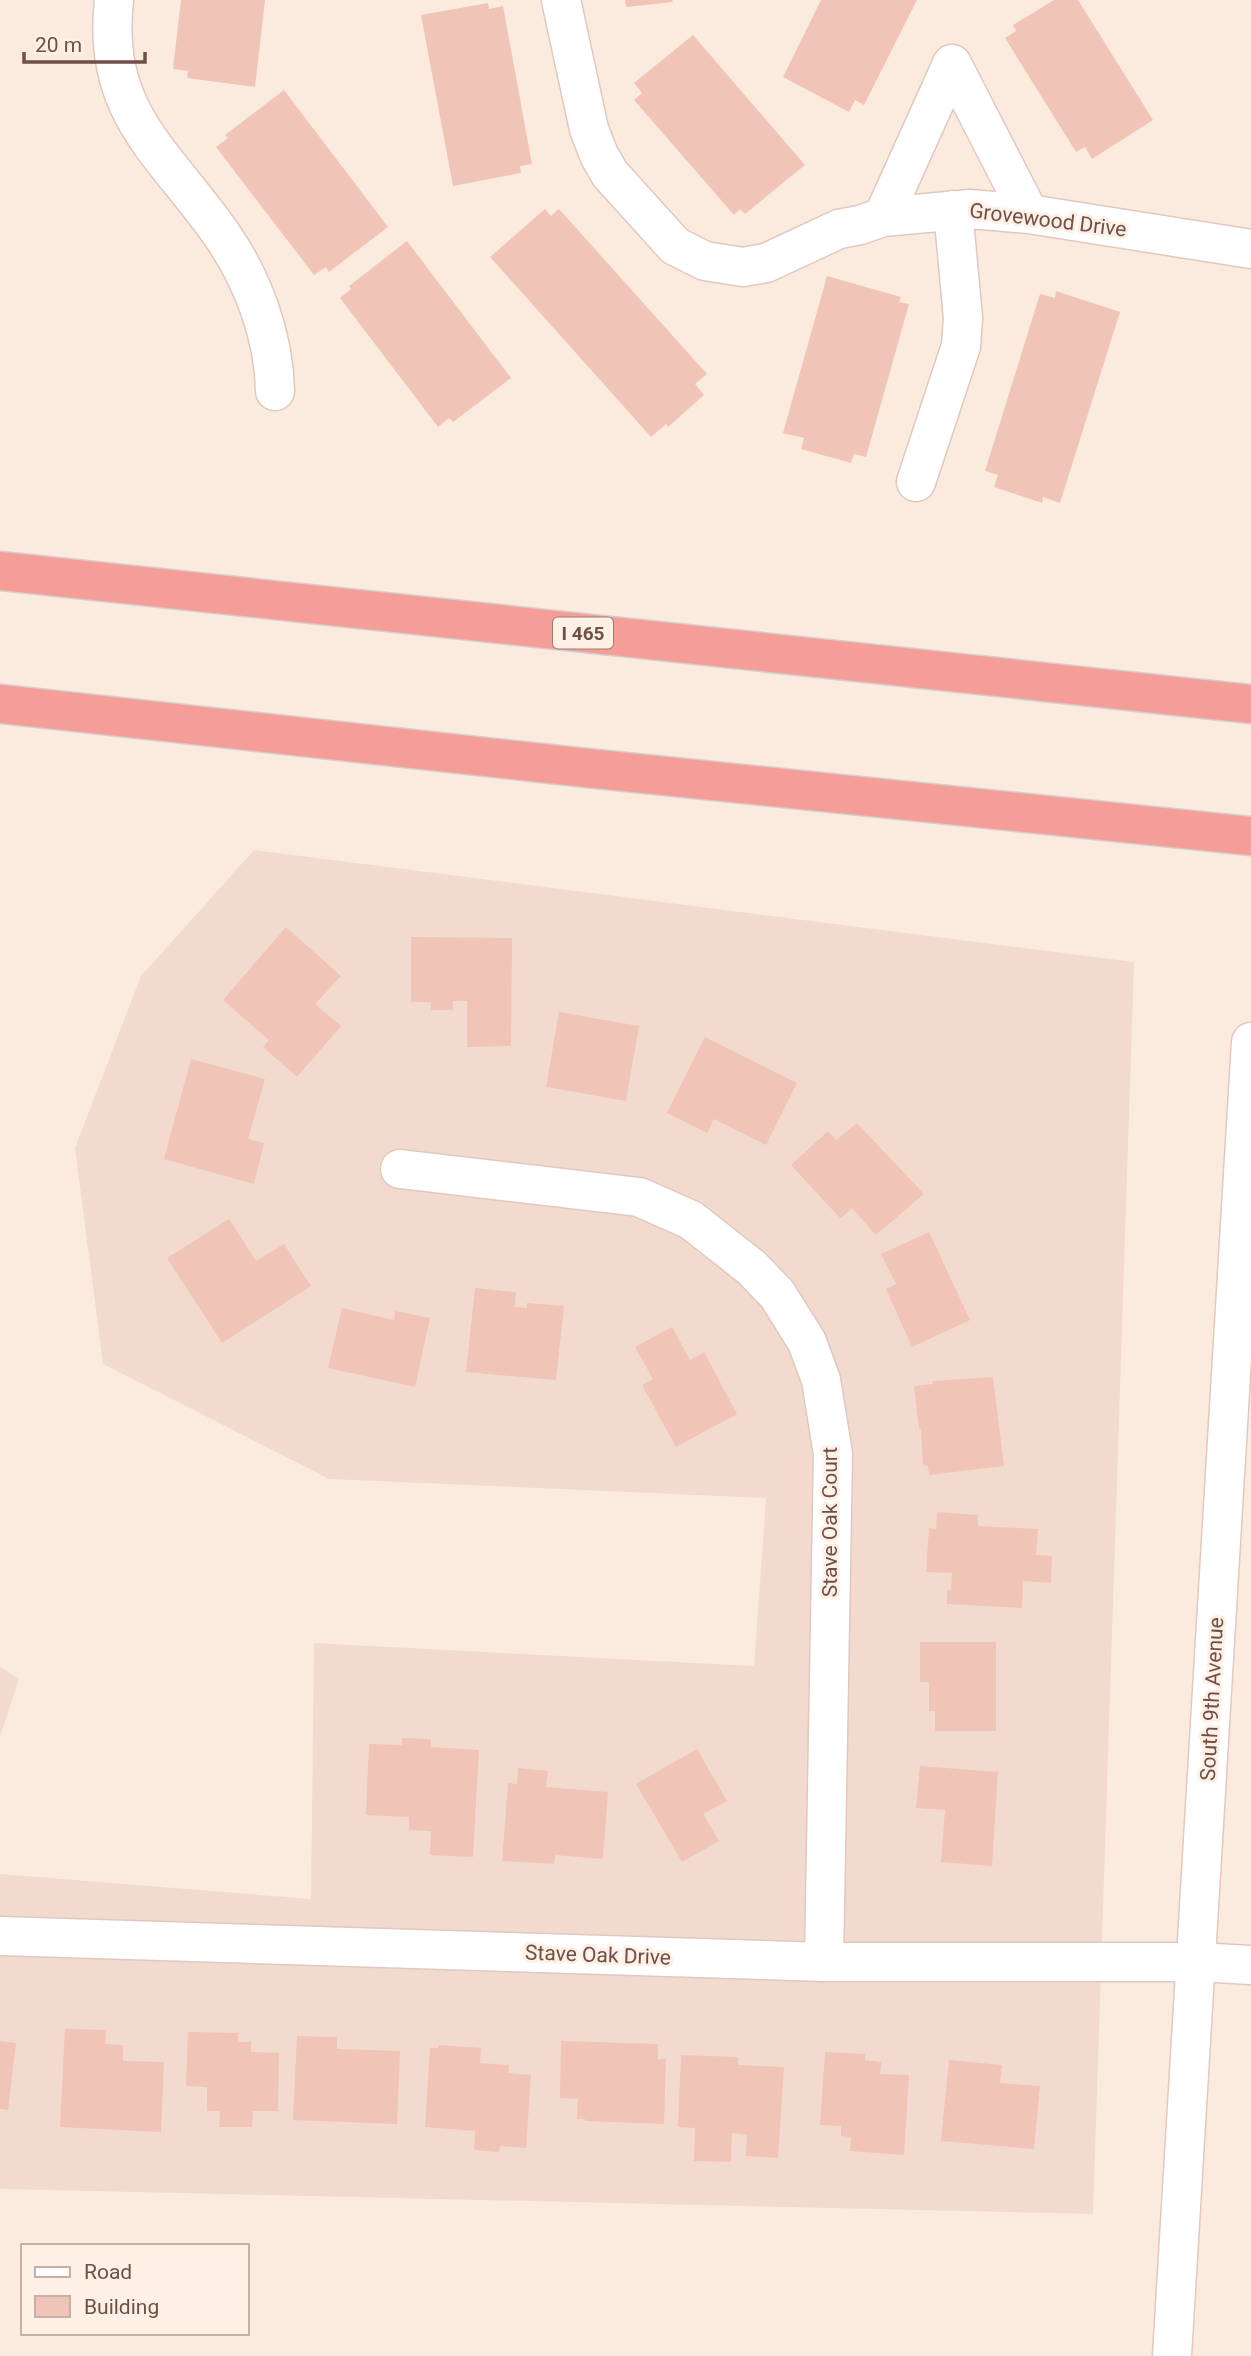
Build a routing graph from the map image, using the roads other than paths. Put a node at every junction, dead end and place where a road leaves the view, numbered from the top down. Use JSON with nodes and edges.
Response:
{"nodes":[{"id":1,"x":114,"y":0,"type":"edge"},
{"id":2,"x":561,"y":0,"type":"edge"},
{"id":3,"x":953,"y":211,"type":"junction"},
{"id":4,"x":1029,"y":214,"type":"junction"},
{"id":5,"x":883,"y":217,"type":"junction"},
{"id":6,"x":1251,"y":249,"type":"edge"},
{"id":7,"x":275,"y":391,"type":"dead end"},
{"id":8,"x":916,"y":482,"type":"dead end"},
{"id":9,"x":0,"y":571,"type":"edge"},
{"id":10,"x":0,"y":704,"type":"edge"},
{"id":11,"x":1251,"y":704,"type":"edge"},
{"id":12,"x":1251,"y":836,"type":"edge"},
{"id":13,"x":1251,"y":1042,"type":"edge"},
{"id":14,"x":400,"y":1169,"type":"dead end"},
{"id":15,"x":0,"y":1936,"type":"edge"},
{"id":16,"x":824,"y":1962,"type":"junction"},
{"id":17,"x":1197,"y":1962,"type":"junction"},
{"id":18,"x":1251,"y":1965,"type":"edge"},
{"id":19,"x":1172,"y":2356,"type":"edge"}],
"edges":[{"from":1,"to":7,"type":"street"},
{"from":2,"to":5,"type":"street","name":"Grovewood Drive"},
{"from":3,"to":4,"type":"street","name":"Grovewood Drive"},
{"from":3,"to":5,"type":"street","name":"Grovewood Drive"},
{"from":3,"to":8,"type":"street"},
{"from":4,"to":5,"type":"street"},
{"from":4,"to":6,"type":"street","name":"Grovewood Drive"},
{"from":9,"to":11,"type":"highway","number":"I 465"},
{"from":10,"to":12,"type":"highway"},
{"from":13,"to":17,"type":"street","name":"South 9th Avenue"},
{"from":14,"to":16,"type":"street","name":"Stave Oak Court"},
{"from":15,"to":16,"type":"street","name":"Stave Oak Drive"},
{"from":16,"to":17,"type":"street","name":"Stave Oak Drive"},
{"from":17,"to":18,"type":"street","name":"Stave Oak Drive"},
{"from":17,"to":19,"type":"street","name":"South 9th Avenue"}]}
